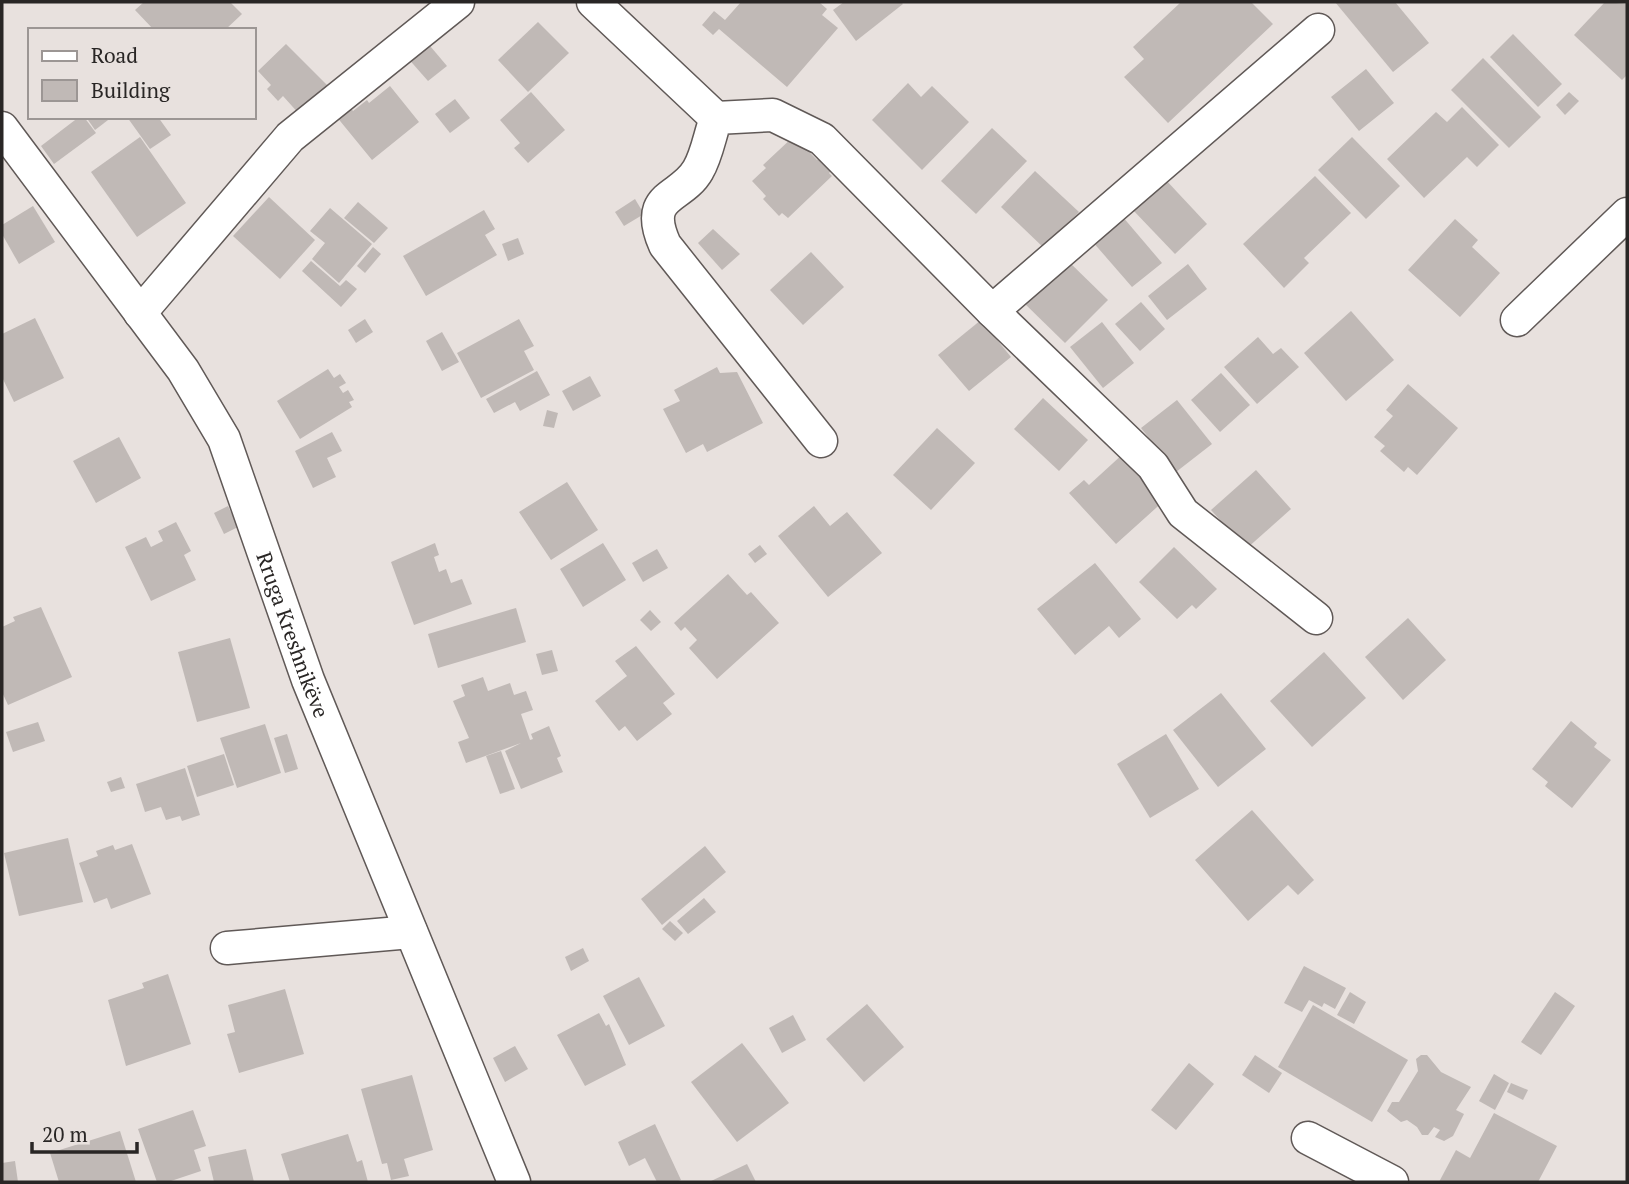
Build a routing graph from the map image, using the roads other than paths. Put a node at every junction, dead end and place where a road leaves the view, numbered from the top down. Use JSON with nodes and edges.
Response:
{"nodes":[{"id":1,"x":458,"y":2,"type":"edge"},
{"id":2,"x":593,"y":2,"type":"edge"},
{"id":3,"x":1318,"y":30,"type":"dead end"},
{"id":4,"x":716,"y":118,"type":"junction"},
{"id":5,"x":2,"y":128,"type":"edge"},
{"id":6,"x":1627,"y":214,"type":"edge"},
{"id":7,"x":992,"y":311,"type":"junction"},
{"id":8,"x":140,"y":313,"type":"junction"},
{"id":9,"x":1517,"y":320,"type":"dead end"},
{"id":10,"x":821,"y":441,"type":"dead end"},
{"id":11,"x":1316,"y":618,"type":"dead end"},
{"id":12,"x":411,"y":932,"type":"junction"},
{"id":13,"x":227,"y":948,"type":"dead end"},
{"id":14,"x":1308,"y":1138,"type":"dead end"},
{"id":15,"x":514,"y":1182,"type":"edge"},
{"id":16,"x":1392,"y":1182,"type":"edge"}],
"edges":[{"from":1,"to":8,"type":"street"},
{"from":2,"to":4,"type":"street"},
{"from":3,"to":7,"type":"street"},
{"from":4,"to":7,"type":"street"},
{"from":4,"to":10,"type":"street"},
{"from":5,"to":8,"type":"street","name":"Rruga Kreshnikëve"},
{"from":6,"to":9,"type":"street"},
{"from":7,"to":11,"type":"street"},
{"from":8,"to":12,"type":"street","name":"Rruga Kreshnikëve"},
{"from":12,"to":13,"type":"street"},
{"from":12,"to":15,"type":"street","name":"Rruga Kreshnikëve"},
{"from":14,"to":16,"type":"street"}]}
